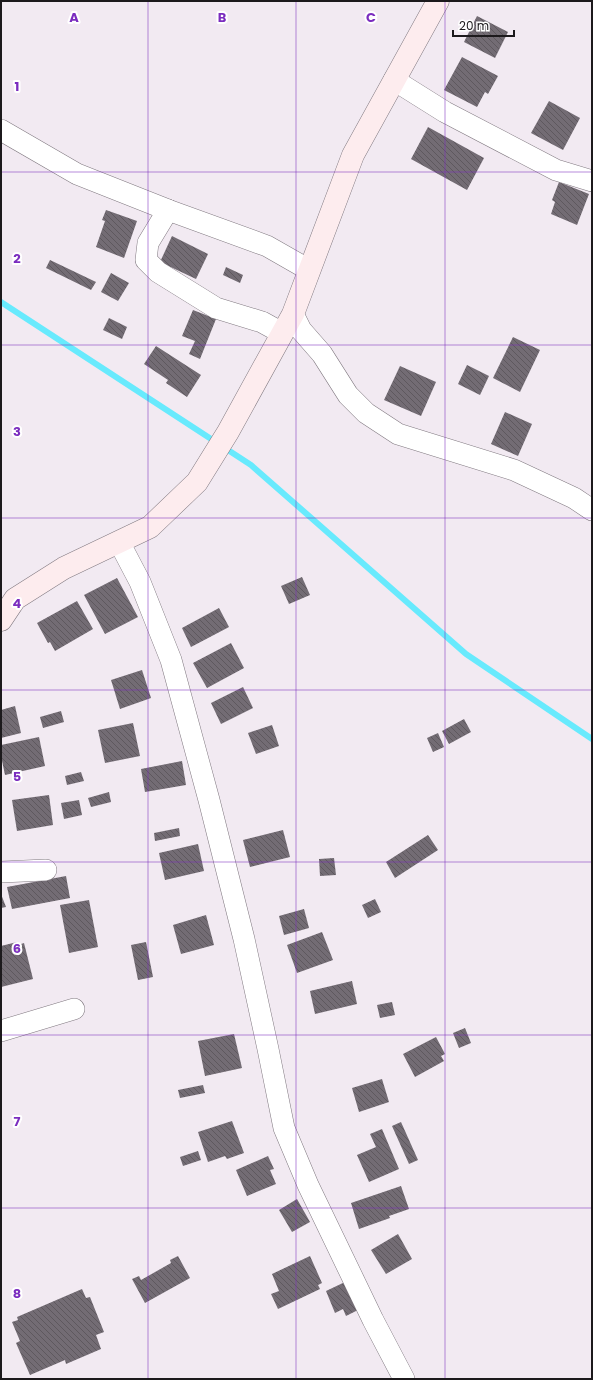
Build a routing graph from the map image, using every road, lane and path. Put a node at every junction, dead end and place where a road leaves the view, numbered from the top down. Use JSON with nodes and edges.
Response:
{"nodes":[{"id":1,"x":438,"y":1,"type":"edge"},
{"id":2,"x":394,"y":80,"type":"junction"},
{"id":3,"x":1,"y":130,"type":"edge"},
{"id":4,"x":592,"y":180,"type":"edge"},
{"id":5,"x":168,"y":210,"type":"junction"},
{"id":6,"x":309,"y":270,"type":"junction"},
{"id":7,"x":293,"y":314,"type":"junction"},
{"id":8,"x":282,"y":333,"type":"junction"},
{"id":9,"x":592,"y":510,"type":"edge"},
{"id":10,"x":119,"y":542,"type":"junction"},
{"id":11,"x":1,"y":620,"type":"edge"},
{"id":12,"x":46,"y":870,"type":"dead end"},
{"id":13,"x":1,"y":872,"type":"edge"},
{"id":14,"x":74,"y":1009,"type":"dead end"},
{"id":15,"x":1,"y":1031,"type":"edge"},
{"id":16,"x":404,"y":1379,"type":"edge"}],
"edges":[{"from":1,"to":2,"type":"main road"},
{"from":2,"to":4,"type":"street"},
{"from":2,"to":6,"type":"main road"},
{"from":3,"to":5,"type":"street"},
{"from":5,"to":6,"type":"street"},
{"from":5,"to":8,"type":"street"},
{"from":6,"to":7,"type":"main road"},
{"from":7,"to":8,"type":"main road"},
{"from":7,"to":9,"type":"street"},
{"from":8,"to":10,"type":"main road"},
{"from":10,"to":11,"type":"main road"},
{"from":10,"to":16,"type":"street"},
{"from":12,"to":13,"type":"street"},
{"from":14,"to":15,"type":"street"}]}
